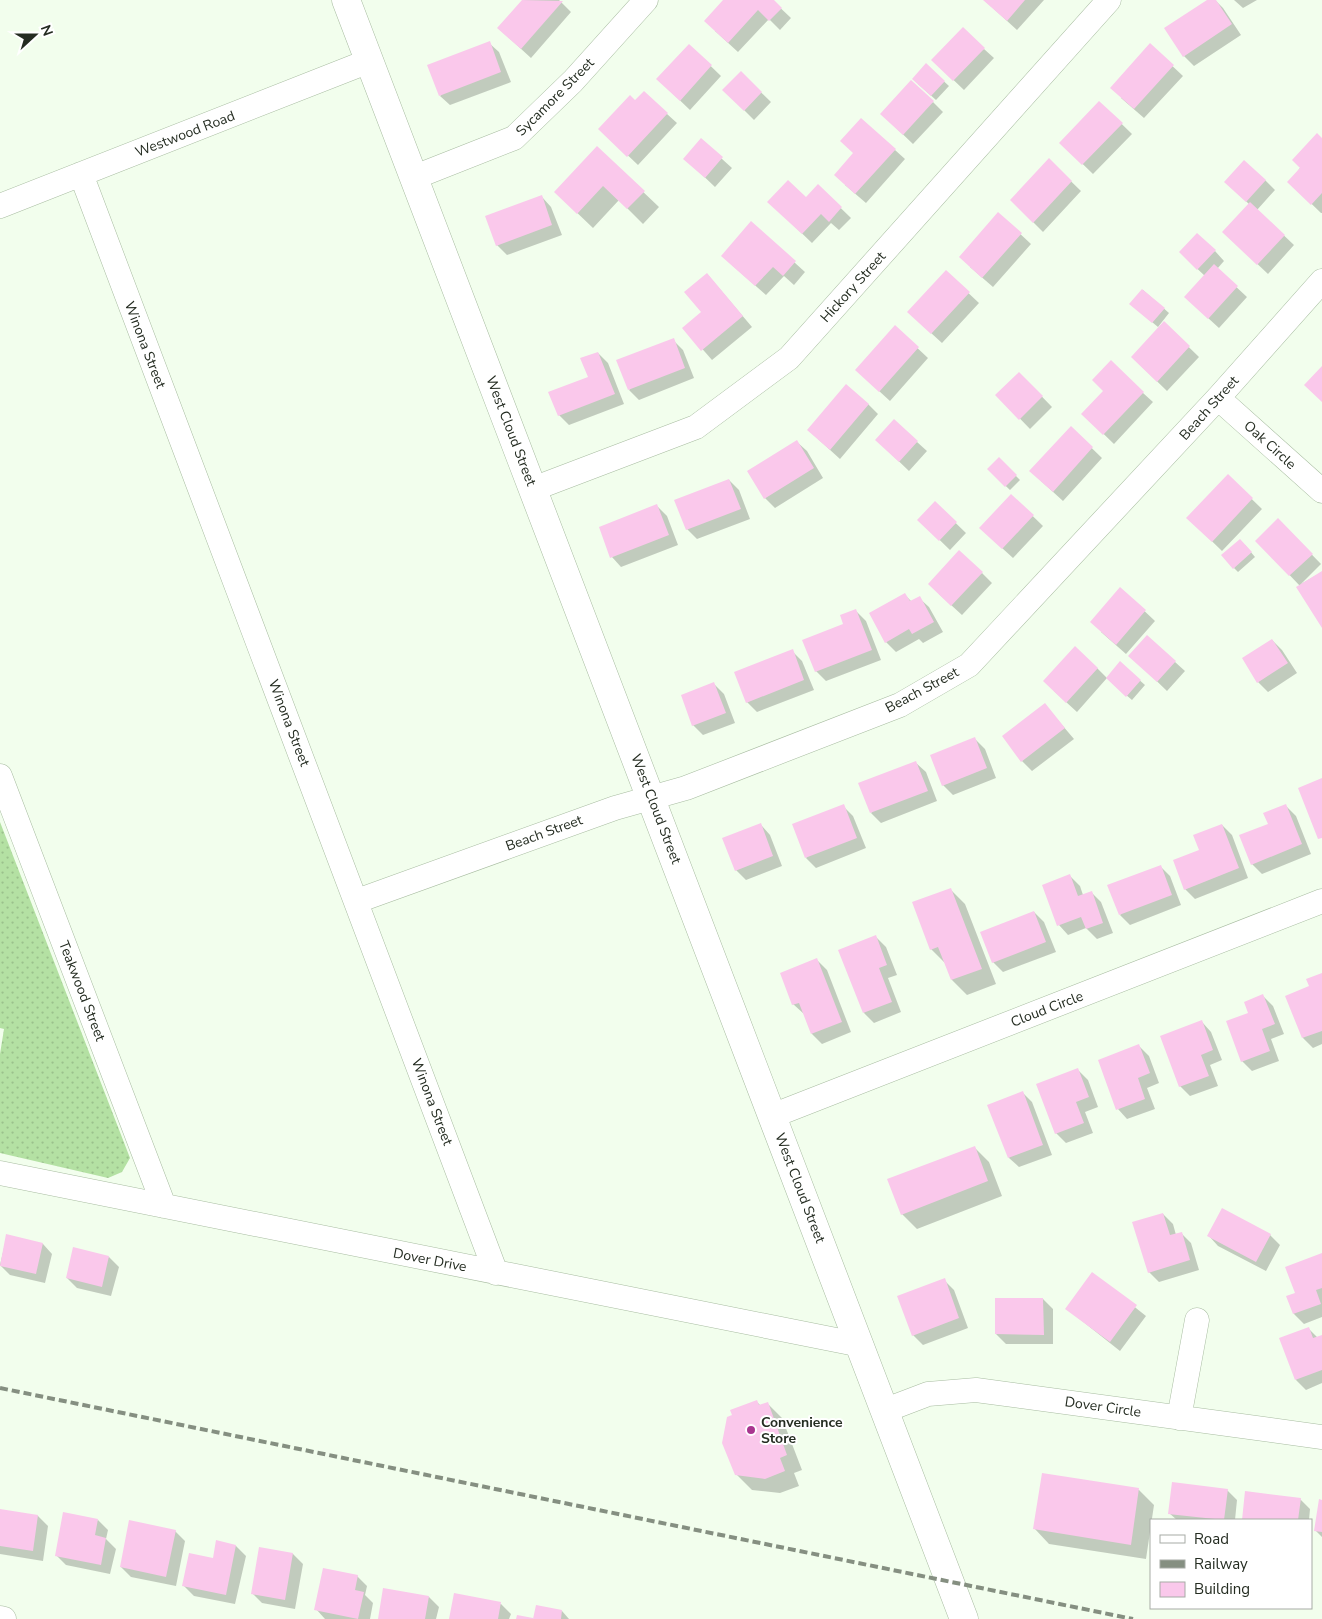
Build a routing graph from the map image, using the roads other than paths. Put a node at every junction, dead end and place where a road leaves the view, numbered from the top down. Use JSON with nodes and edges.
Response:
{"nodes":[{"id":1,"x":346,"y":0,"type":"edge"},
{"id":2,"x":646,"y":0,"type":"edge"},
{"id":3,"x":1109,"y":0,"type":"edge"},
{"id":4,"x":369,"y":62,"type":"junction"},
{"id":5,"x":81,"y":174,"type":"junction"},
{"id":6,"x":415,"y":177,"type":"junction"},
{"id":7,"x":0,"y":206,"type":"edge"},
{"id":8,"x":1322,"y":281,"type":"edge"},
{"id":9,"x":1218,"y":398,"type":"junction"},
{"id":10,"x":533,"y":489,"type":"junction"},
{"id":11,"x":1322,"y":491,"type":"edge"},
{"id":12,"x":0,"y":776,"type":"edge"},
{"id":13,"x":651,"y":798,"type":"junction"},
{"id":14,"x":357,"y":901,"type":"junction"},
{"id":15,"x":1322,"y":901,"type":"edge"},
{"id":16,"x":772,"y":1116,"type":"junction"},
{"id":17,"x":0,"y":1174,"type":"edge"},
{"id":18,"x":164,"y":1206,"type":"junction"},
{"id":19,"x":496,"y":1273,"type":"junction"},
{"id":20,"x":1197,"y":1320,"type":"dead end"},
{"id":21,"x":860,"y":1345,"type":"junction"},
{"id":22,"x":886,"y":1410,"type":"junction"},
{"id":23,"x":1179,"y":1418,"type":"junction"},
{"id":24,"x":1322,"y":1437,"type":"edge"},
{"id":25,"x":964,"y":1619,"type":"edge"}],
"edges":[{"from":1,"to":4,"type":"main road","name":"West Cloud Street"},
{"from":2,"to":6,"type":"street","name":"Sycamore Street"},
{"from":3,"to":10,"type":"street","name":"Hickory Street"},
{"from":4,"to":5,"type":"street","name":"Westwood Road"},
{"from":4,"to":6,"type":"main road","name":"West Cloud Street"},
{"from":5,"to":7,"type":"street","name":"Westwood Road"},
{"from":5,"to":14,"type":"street","name":"Winona Street"},
{"from":6,"to":10,"type":"main road","name":"West Cloud Street"},
{"from":8,"to":9,"type":"street","name":"Beach Street"},
{"from":9,"to":11,"type":"street","name":"Oak Circle"},
{"from":9,"to":13,"type":"street","name":"Beach Street"},
{"from":10,"to":13,"type":"main road","name":"West Cloud Street"},
{"from":12,"to":18,"type":"street","name":"Teakwood Street"},
{"from":13,"to":14,"type":"street","name":"Beach Street"},
{"from":13,"to":16,"type":"main road","name":"West Cloud Street"},
{"from":14,"to":19,"type":"street","name":"Winona Street"},
{"from":15,"to":16,"type":"street","name":"Cloud Circle"},
{"from":16,"to":21,"type":"main road","name":"West Cloud Street"},
{"from":17,"to":18,"type":"street","name":"Dover Drive"},
{"from":18,"to":19,"type":"street","name":"Dover Drive"},
{"from":19,"to":21,"type":"street","name":"Dover Drive"},
{"from":20,"to":23,"type":"street"},
{"from":21,"to":22,"type":"main road","name":"West Cloud Street"},
{"from":22,"to":23,"type":"street","name":"Dover Circle"},
{"from":22,"to":25,"type":"main road","name":"West Cloud Street"},
{"from":23,"to":24,"type":"street","name":"Dover Circle"}]}
